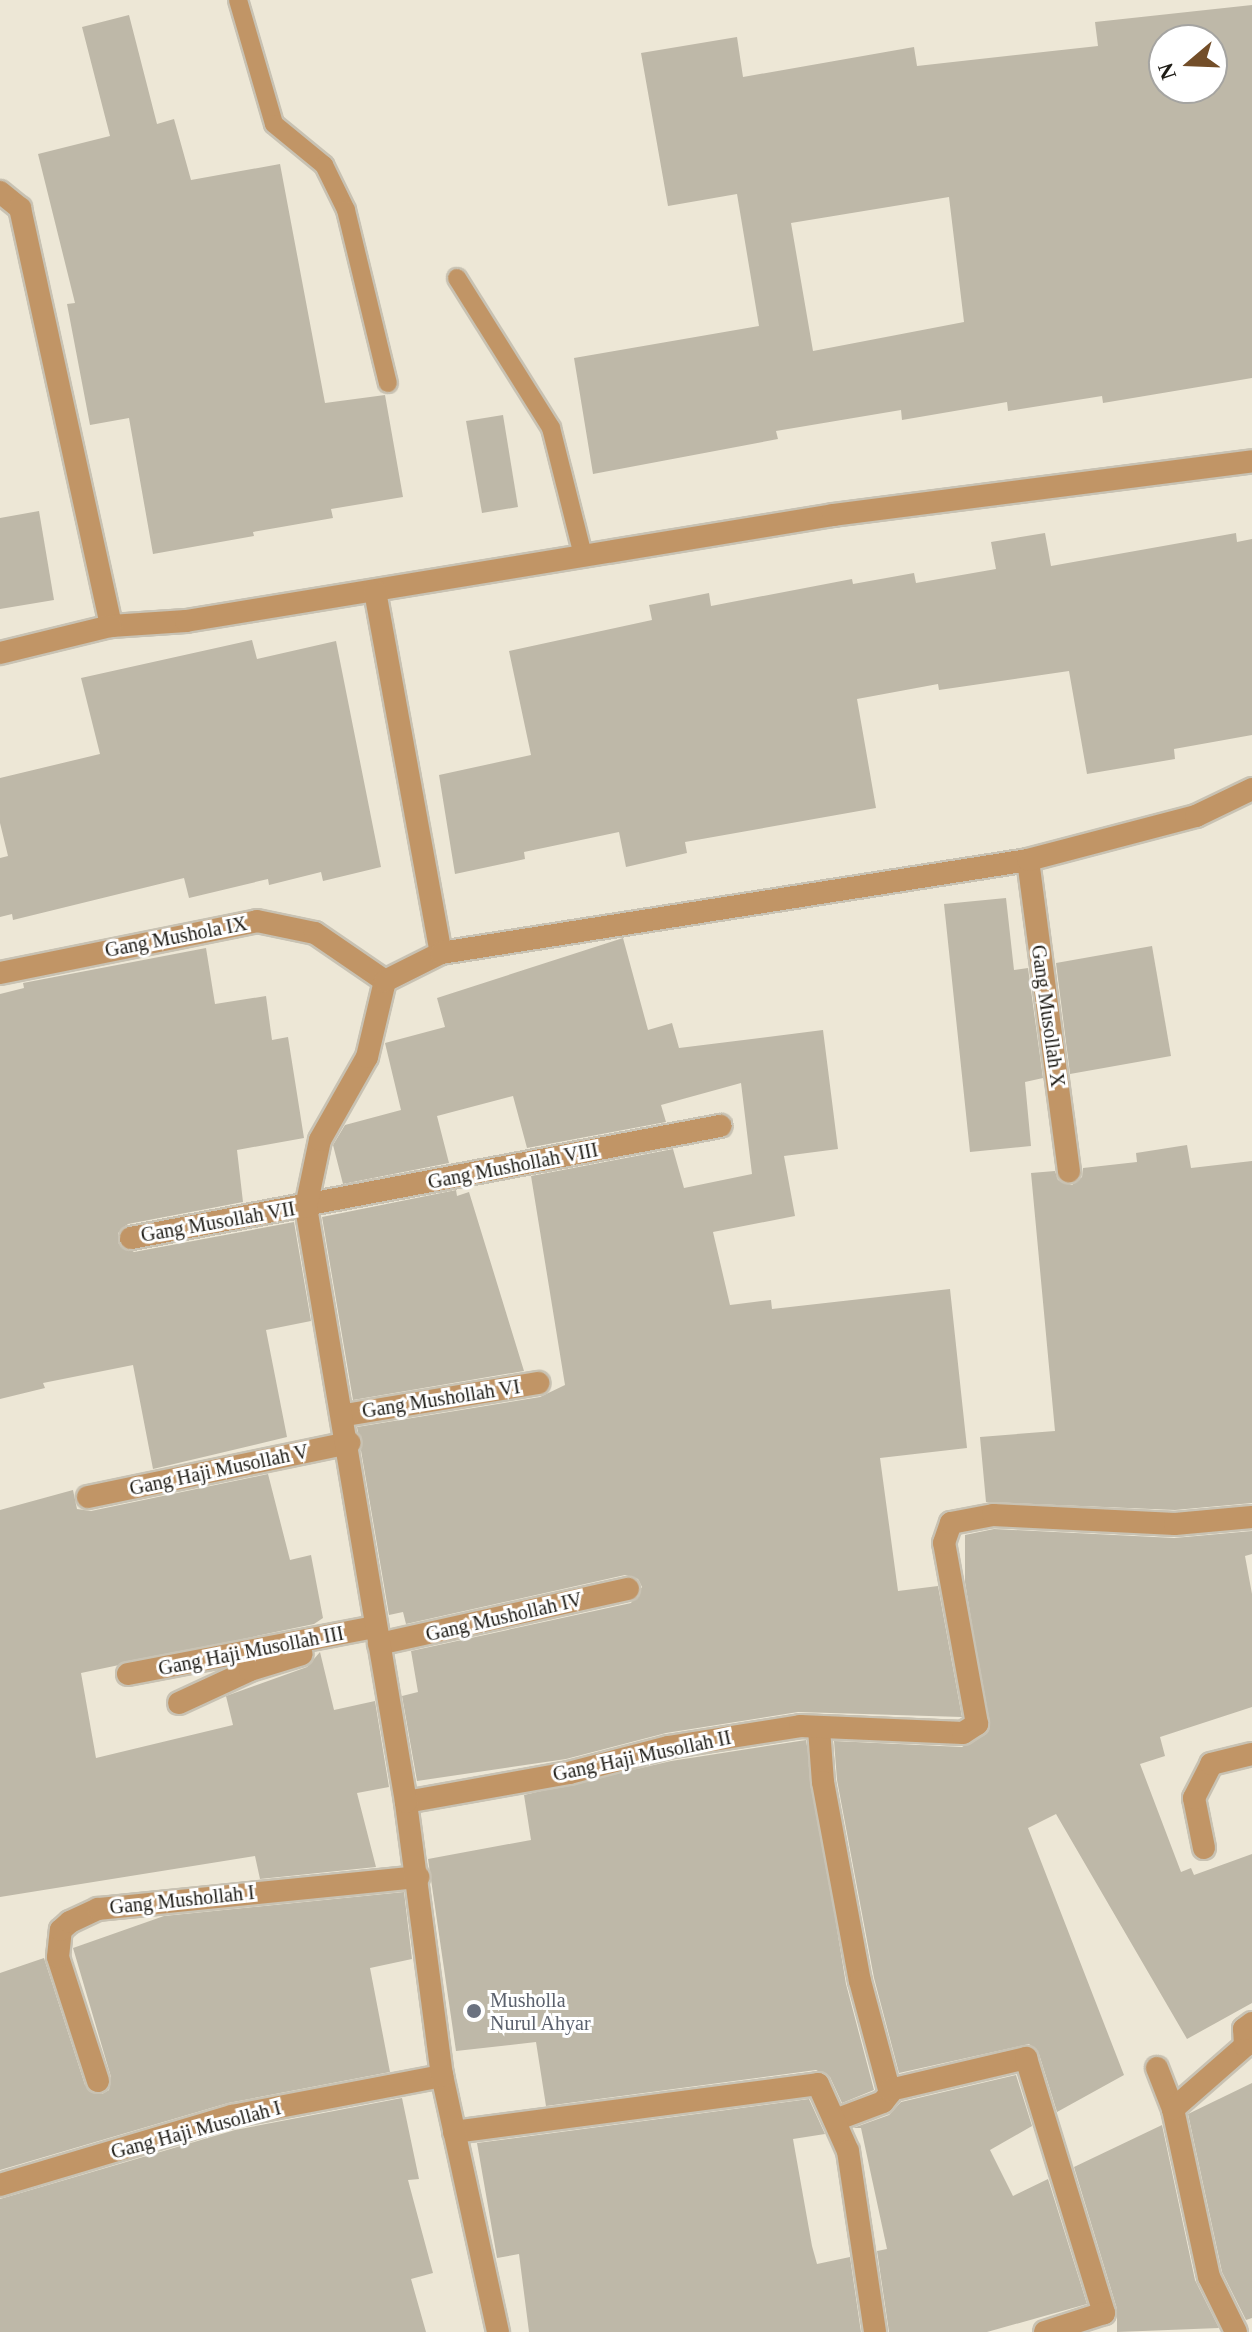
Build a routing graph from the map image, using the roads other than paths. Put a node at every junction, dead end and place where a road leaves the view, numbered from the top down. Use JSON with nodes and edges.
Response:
{"nodes":[{"id":1,"x":238,"y":0,"type":"edge"},
{"id":2,"x":0,"y":192,"type":"edge"},
{"id":3,"x":457,"y":278,"type":"dead end"},
{"id":4,"x":388,"y":383,"type":"dead end"},
{"id":5,"x":1252,"y":461,"type":"edge"},
{"id":6,"x":583,"y":555,"type":"junction"},
{"id":7,"x":375,"y":591,"type":"junction"},
{"id":8,"x":111,"y":626,"type":"junction"},
{"id":9,"x":0,"y":653,"type":"edge"},
{"id":10,"x":1252,"y":789,"type":"edge"},
{"id":11,"x":1028,"y":860,"type":"junction"},
{"id":12,"x":441,"y":953,"type":"junction"},
{"id":13,"x":0,"y":973,"type":"edge"},
{"id":14,"x":385,"y":981,"type":"junction"},
{"id":15,"x":720,"y":1126,"type":"dead end"},
{"id":16,"x":1069,"y":1171,"type":"dead end"},
{"id":17,"x":306,"y":1207,"type":"junction"},
{"id":18,"x":131,"y":1238,"type":"dead end"},
{"id":19,"x":538,"y":1383,"type":"dead end"},
{"id":20,"x":345,"y":1415,"type":"junction"},
{"id":21,"x":349,"y":1443,"type":"junction"},
{"id":22,"x":88,"y":1497,"type":"dead end"},
{"id":23,"x":1252,"y":1517,"type":"edge"},
{"id":24,"x":628,"y":1589,"type":"dead end"},
{"id":25,"x":377,"y":1635,"type":"junction"},
{"id":26,"x":128,"y":1674,"type":"dead end"},
{"id":27,"x":179,"y":1703,"type":"dead end"},
{"id":28,"x":819,"y":1729,"type":"junction"},
{"id":29,"x":1252,"y":1754,"type":"edge"},
{"id":30,"x":406,"y":1802,"type":"junction"},
{"id":31,"x":1204,"y":1848,"type":"dead end"},
{"id":32,"x":418,"y":1877,"type":"junction"},
{"id":33,"x":1252,"y":2023,"type":"edge"},
{"id":34,"x":1157,"y":2068,"type":"dead end"},
{"id":35,"x":442,"y":2076,"type":"junction"},
{"id":36,"x":98,"y":2081,"type":"dead end"},
{"id":37,"x":890,"y":2090,"type":"junction"},
{"id":38,"x":1173,"y":2109,"type":"junction"},
{"id":39,"x":835,"y":2120,"type":"junction"},
{"id":40,"x":454,"y":2132,"type":"junction"},
{"id":41,"x":0,"y":2185,"type":"edge"},
{"id":42,"x":498,"y":2332,"type":"edge"},
{"id":43,"x":875,"y":2332,"type":"edge"},
{"id":44,"x":1045,"y":2332,"type":"edge"},
{"id":45,"x":1236,"y":2332,"type":"edge"}],
"edges":[{"from":1,"to":4,"type":"lane"},
{"from":2,"to":8,"type":"street"},
{"from":3,"to":6,"type":"lane"},
{"from":5,"to":6,"type":"street"},
{"from":6,"to":7,"type":"street"},
{"from":7,"to":8,"type":"street"},
{"from":7,"to":12,"type":"street"},
{"from":8,"to":9,"type":"street"},
{"from":10,"to":11,"type":"street"},
{"from":11,"to":12,"type":"street"},
{"from":11,"to":16,"type":"street","name":"Gang Musollah X"},
{"from":12,"to":14,"type":"street"},
{"from":13,"to":14,"type":"street","name":"Gang Mushola IX"},
{"from":14,"to":17,"type":"street"},
{"from":15,"to":17,"type":"street","name":"Gang Mushollah VIII"},
{"from":17,"to":18,"type":"street","name":"Gang Musollah VII"},
{"from":17,"to":20,"type":"street"},
{"from":19,"to":20,"type":"street","name":"Gang Mushollah VI"},
{"from":20,"to":21,"type":"street"},
{"from":21,"to":22,"type":"street","name":"Gang Haji Musollah V"},
{"from":21,"to":25,"type":"street"},
{"from":23,"to":28,"type":"street","name":"Gang Haji Musollah II"},
{"from":24,"to":25,"type":"street","name":"Gang Mushollah IV"},
{"from":25,"to":26,"type":"street","name":"Gang Haji Musollah III"},
{"from":25,"to":27,"type":"street"},
{"from":25,"to":30,"type":"street"},
{"from":28,"to":30,"type":"street","name":"Gang Haji Musollah II"},
{"from":28,"to":37,"type":"street"},
{"from":29,"to":31,"type":"street"},
{"from":30,"to":32,"type":"street"},
{"from":32,"to":35,"type":"street"},
{"from":32,"to":36,"type":"street","name":"Gang Mushollah I"},
{"from":33,"to":38,"type":"street"},
{"from":34,"to":38,"type":"street"},
{"from":35,"to":40,"type":"street"},
{"from":35,"to":41,"type":"street","name":"Gang Haji Musollah I"},
{"from":37,"to":39,"type":"street"},
{"from":37,"to":44,"type":"street"},
{"from":38,"to":45,"type":"street"},
{"from":39,"to":40,"type":"street"},
{"from":39,"to":43,"type":"street"},
{"from":40,"to":42,"type":"street"}]}
